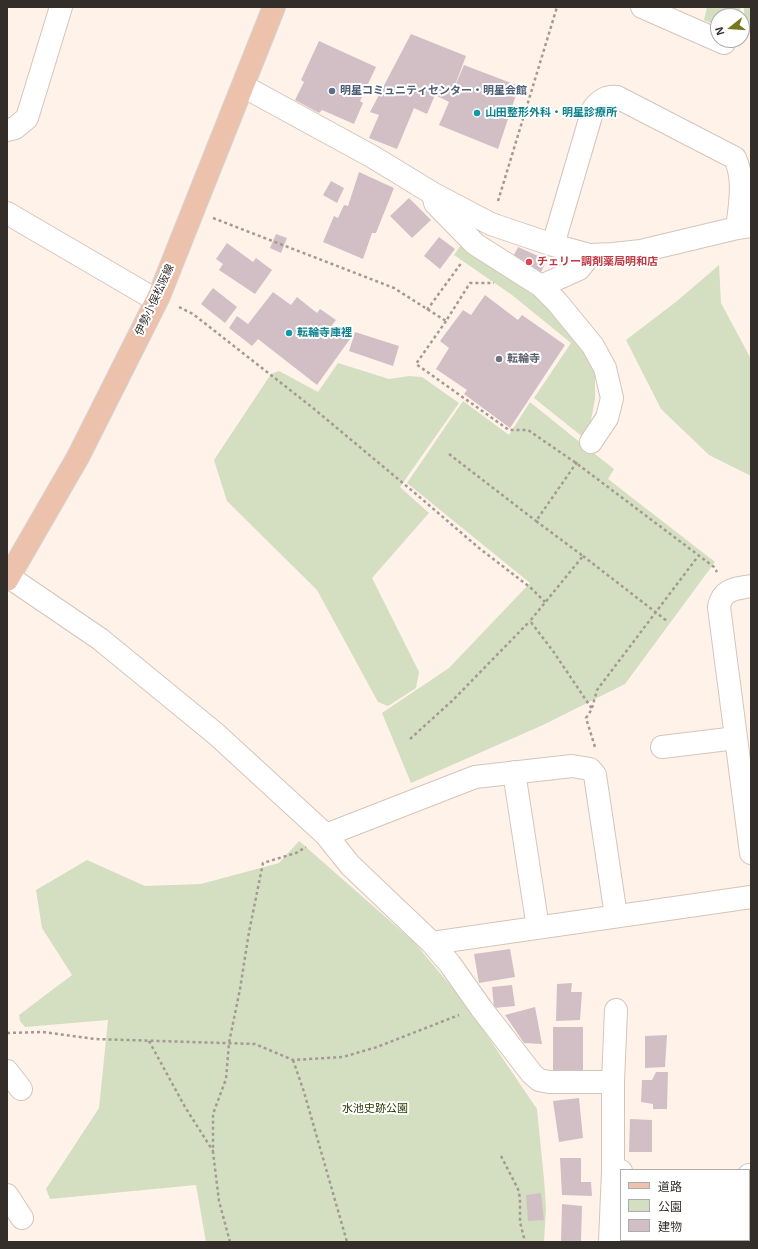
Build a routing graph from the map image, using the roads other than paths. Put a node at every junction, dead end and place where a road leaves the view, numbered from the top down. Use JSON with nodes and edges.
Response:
{"nodes":[{"id":1,"x":61,"y":7,"type":"edge"},
{"id":2,"x":274,"y":7,"type":"edge"},
{"id":3,"x":642,"y":7,"type":"edge"},
{"id":4,"x":710,"y":37,"type":"edge"},
{"id":5,"x":243,"y":86,"type":"junction"},
{"id":6,"x":7,"y":130,"type":"edge"},
{"id":7,"x":432,"y":193,"type":"junction"},
{"id":8,"x":7,"y":213,"type":"edge"},
{"id":9,"x":744,"y":227,"type":"edge"},
{"id":10,"x":553,"y":245,"type":"junction"},
{"id":11,"x":590,"y":255,"type":"junction"},
{"id":12,"x":541,"y":286,"type":"junction"},
{"id":13,"x":158,"y":298,"type":"junction"},
{"id":14,"x":591,"y":442,"type":"road end"},
{"id":15,"x":8,"y":578,"type":"edge"},
{"id":16,"x":751,"y":586,"type":"edge"},
{"id":17,"x":736,"y":738,"type":"junction"},
{"id":18,"x":662,"y":747,"type":"dead end"},
{"id":19,"x":514,"y":772,"type":"junction"},
{"id":20,"x":326,"y":835,"type":"junction"},
{"id":21,"x":751,"y":853,"type":"edge"},
{"id":22,"x":751,"y":897,"type":"edge"},
{"id":23,"x":616,"y":916,"type":"junction"},
{"id":24,"x":538,"y":928,"type":"junction"},
{"id":25,"x":432,"y":943,"type":"junction"},
{"id":26,"x":616,"y":1010,"type":"dead end"},
{"id":27,"x":7,"y":1071,"type":"edge"},
{"id":28,"x":613,"y":1082,"type":"junction"},
{"id":29,"x":21,"y":1089,"type":"dead end"},
{"id":30,"x":617,"y":1171,"type":"edge"},
{"id":31,"x":7,"y":1196,"type":"edge"},
{"id":32,"x":22,"y":1218,"type":"dead end"},
{"id":33,"x":610,"y":1242,"type":"edge"}],
"edges":[{"from":1,"to":6,"type":"street"},
{"from":2,"to":5,"type":"main road","name":"伊勢小俣松阪線"},
{"from":3,"to":4,"type":"street"},
{"from":5,"to":7,"type":"street"},
{"from":5,"to":13,"type":"main road","name":"伊勢小俣松阪線"},
{"from":7,"to":10,"type":"street"},
{"from":7,"to":12,"type":"street"},
{"from":8,"to":13,"type":"street"},
{"from":9,"to":10,"type":"street"},
{"from":9,"to":11,"type":"street"},
{"from":10,"to":11,"type":"street"},
{"from":11,"to":12,"type":"street"},
{"from":12,"to":14,"type":"street"},
{"from":13,"to":15,"type":"main road","name":"伊勢小俣松阪線"},
{"from":15,"to":20,"type":"street"},
{"from":16,"to":17,"type":"street"},
{"from":17,"to":18,"type":"street"},
{"from":17,"to":21,"type":"street"},
{"from":19,"to":20,"type":"street"},
{"from":19,"to":23,"type":"street"},
{"from":19,"to":24,"type":"street"},
{"from":20,"to":25,"type":"street"},
{"from":22,"to":23,"type":"street"},
{"from":23,"to":24,"type":"street"},
{"from":24,"to":25,"type":"street"},
{"from":25,"to":28,"type":"street"},
{"from":26,"to":28,"type":"street"},
{"from":27,"to":29,"type":"street"},
{"from":28,"to":30,"type":"street"},
{"from":30,"to":33,"type":"street"},
{"from":31,"to":32,"type":"street"}]}
